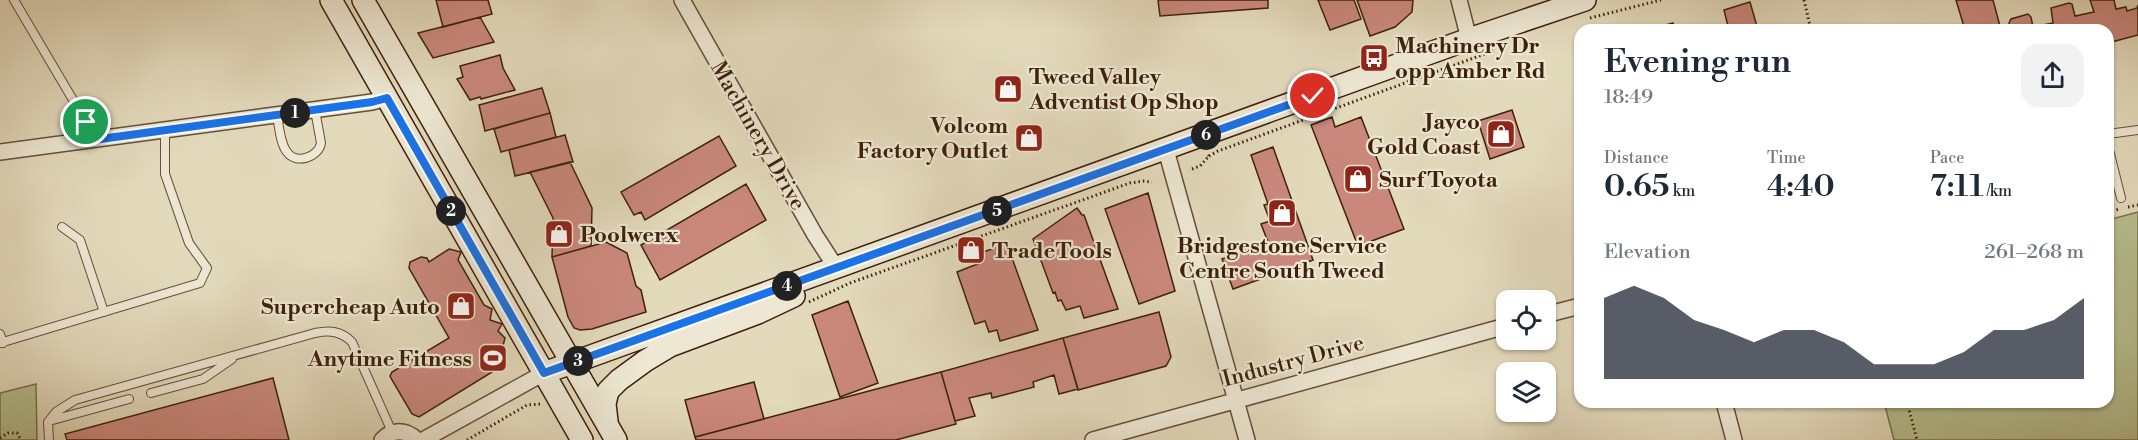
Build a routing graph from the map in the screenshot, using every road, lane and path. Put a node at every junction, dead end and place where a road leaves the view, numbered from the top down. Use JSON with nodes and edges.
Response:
{"nodes":[{"id":1,"x":14,"y":0,"type":"edge"},
{"id":2,"x":331,"y":0,"type":"edge"},
{"id":3,"x":363,"y":0,"type":"edge"},
{"id":4,"x":682,"y":0,"type":"edge"},
{"id":5,"x":1459,"y":0,"type":"edge"},
{"id":6,"x":1661,"y":0,"type":"edge"},
{"id":7,"x":1804,"y":0,"type":"edge"},
{"id":8,"x":1586,"y":10,"type":"edge"},
{"id":9,"x":1810,"y":24,"type":"edge"},
{"id":10,"x":1470,"y":39,"type":"junction"},
{"id":11,"x":1494,"y":51,"type":"dead end"},
{"id":12,"x":387,"y":98,"type":"junction"},
{"id":13,"x":315,"y":110,"type":"junction"},
{"id":14,"x":277,"y":115,"type":"junction"},
{"id":15,"x":165,"y":130,"type":"junction"},
{"id":16,"x":2138,"y":130,"type":"edge"},
{"id":17,"x":2114,"y":133,"type":"edge"},
{"id":18,"x":93,"y":140,"type":"junction"},
{"id":19,"x":1166,"y":150,"type":"junction"},
{"id":20,"x":0,"y":152,"type":"edge"},
{"id":21,"x":1204,"y":152,"type":"dead end"},
{"id":22,"x":1209,"y":156,"type":"junction"},
{"id":23,"x":1192,"y":169,"type":"dead end"},
{"id":24,"x":2114,"y":170,"type":"edge"},
{"id":25,"x":1152,"y":182,"type":"dead end"},
{"id":26,"x":2121,"y":198,"type":"dead end"},
{"id":27,"x":62,"y":227,"type":"dead end"},
{"id":28,"x":830,"y":271,"type":"junction"},
{"id":29,"x":806,"y":304,"type":"dead end"},
{"id":30,"x":1574,"y":308,"type":"edge"},
{"id":31,"x":104,"y":312,"type":"junction"},
{"id":32,"x":1556,"y":312,"type":"edge"},
{"id":33,"x":1496,"y":329,"type":"edge"},
{"id":34,"x":0,"y":334,"type":"edge"},
{"id":35,"x":2,"y":343,"type":"edge"},
{"id":36,"x":240,"y":354,"type":"junction"},
{"id":37,"x":572,"y":364,"type":"junction"},
{"id":38,"x":544,"y":373,"type":"junction"},
{"id":39,"x":152,"y":393,"type":"dead end"},
{"id":40,"x":129,"y":399,"type":"dead end"},
{"id":41,"x":1236,"y":399,"type":"junction"},
{"id":42,"x":545,"y":405,"type":"dead end"},
{"id":43,"x":1726,"y":408,"type":"edge"},
{"id":44,"x":1909,"y":408,"type":"edge"},
{"id":45,"x":48,"y":422,"type":"junction"},
{"id":46,"x":612,"y":432,"type":"edge"},
{"id":47,"x":387,"y":436,"type":"edge"},
{"id":48,"x":0,"y":438,"type":"edge"},
{"id":49,"x":21,"y":440,"type":"edge"},
{"id":50,"x":49,"y":440,"type":"edge"},
{"id":51,"x":417,"y":440,"type":"edge"},
{"id":52,"x":423,"y":440,"type":"edge"},
{"id":53,"x":466,"y":440,"type":"edge"},
{"id":54,"x":582,"y":440,"type":"edge"},
{"id":55,"x":1092,"y":440,"type":"edge"},
{"id":56,"x":1247,"y":440,"type":"edge"},
{"id":57,"x":1734,"y":440,"type":"edge"},
{"id":58,"x":1917,"y":440,"type":"edge"}],
"edges":[{"from":1,"to":18,"type":"lane"},
{"from":2,"to":12,"type":"street"},
{"from":3,"to":37,"type":"street"},
{"from":4,"to":28,"type":"street","name":"Machinery Drive"},
{"from":5,"to":10,"type":"street"},
{"from":6,"to":8,"type":"path"},
{"from":7,"to":9,"type":"path"},
{"from":8,"to":10,"type":"street"},
{"from":10,"to":19,"type":"street"},
{"from":11,"to":22,"type":"path"},
{"from":12,"to":13,"type":"street"},
{"from":12,"to":38,"type":"street"},
{"from":13,"to":14,"type":"street"},
{"from":13,"to":14,"type":"lane"},
{"from":14,"to":15,"type":"street"},
{"from":15,"to":18,"type":"street"},
{"from":15,"to":31,"type":"lane"},
{"from":16,"to":17,"type":"lane"},
{"from":18,"to":20,"type":"street"},
{"from":19,"to":28,"type":"street"},
{"from":19,"to":41,"type":"street"},
{"from":21,"to":22,"type":"path"},
{"from":22,"to":23,"type":"path"},
{"from":24,"to":26,"type":"lane"},
{"from":25,"to":29,"type":"path"},
{"from":27,"to":31,"type":"lane"},
{"from":28,"to":37,"type":"street"},
{"from":28,"to":46,"type":"street"},
{"from":30,"to":32,"type":"street"},
{"from":31,"to":35,"type":"lane"},
{"from":33,"to":41,"type":"street","name":"Industry Drive"},
{"from":34,"to":35,"type":"lane"},
{"from":36,"to":39,"type":"lane"},
{"from":36,"to":45,"type":"lane"},
{"from":36,"to":47,"type":"lane"},
{"from":37,"to":38,"type":"street"},
{"from":37,"to":46,"type":"street"},
{"from":38,"to":52,"type":"street"},
{"from":38,"to":54,"type":"street"},
{"from":40,"to":45,"type":"lane"},
{"from":41,"to":55,"type":"street","name":"Industry Drive"},
{"from":41,"to":56,"type":"street"},
{"from":42,"to":53,"type":"path"},
{"from":43,"to":57,"type":"street"},
{"from":44,"to":58,"type":"path"},
{"from":45,"to":50,"type":"lane"},
{"from":47,"to":51,"type":"street"},
{"from":48,"to":49,"type":"path"}]}
